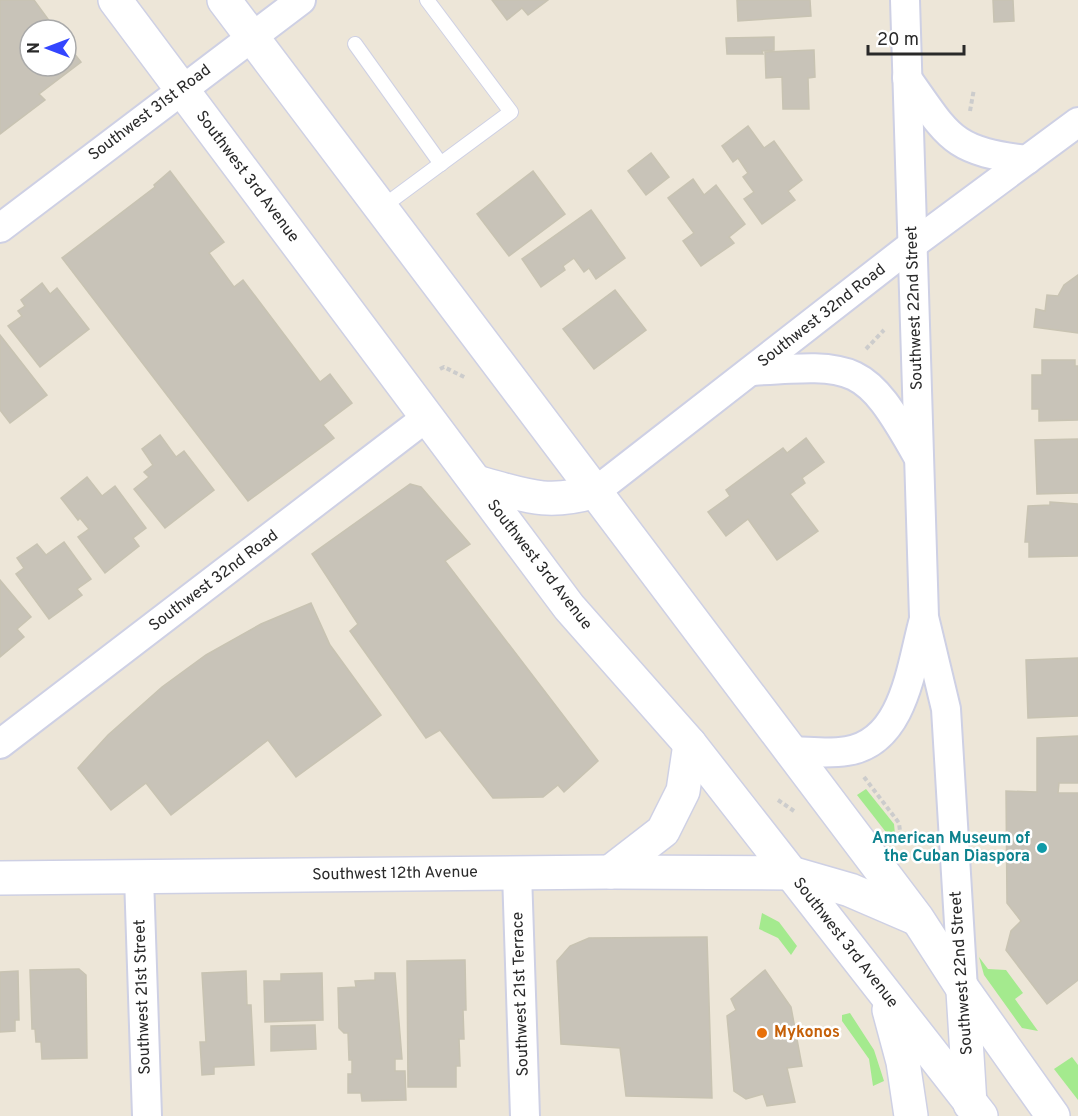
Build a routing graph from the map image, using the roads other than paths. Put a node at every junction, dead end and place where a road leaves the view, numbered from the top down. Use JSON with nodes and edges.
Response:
{"nodes":[{"id":1,"x":115,"y":0,"type":"edge"},
{"id":2,"x":224,"y":0,"type":"edge"},
{"id":3,"x":302,"y":0,"type":"edge"},
{"id":4,"x":428,"y":0,"type":"edge"},
{"id":5,"x":905,"y":0,"type":"edge"},
{"id":6,"x":252,"y":37,"type":"junction"},
{"id":7,"x":355,"y":44,"type":"dead end"},
{"id":8,"x":907,"y":78,"type":"junction"},
{"id":9,"x":182,"y":90,"type":"junction"},
{"id":10,"x":1078,"y":122,"type":"edge"},
{"id":11,"x":1027,"y":160,"type":"junction"},
{"id":12,"x":441,"y":164,"type":"junction"},
{"id":13,"x":381,"y":208,"type":"junction"},
{"id":14,"x":0,"y":228,"type":"edge"},
{"id":15,"x":912,"y":245,"type":"junction"},
{"id":16,"x":752,"y":371,"type":"junction"},
{"id":17,"x":427,"y":417,"type":"junction"},
{"id":18,"x":920,"y":460,"type":"junction"},
{"id":19,"x":476,"y":482,"type":"junction"},
{"id":20,"x":596,"y":491,"type":"junction"},
{"id":21,"x":924,"y":617,"type":"junction"},
{"id":22,"x":0,"y":744,"type":"edge"},
{"id":23,"x":690,"y":744,"type":"junction"},
{"id":24,"x":791,"y":751,"type":"junction"},
{"id":25,"x":610,"y":872,"type":"junction"},
{"id":26,"x":517,"y":873,"type":"junction"},
{"id":27,"x":791,"y":873,"type":"junction"},
{"id":28,"x":139,"y":877,"type":"junction"},
{"id":29,"x":0,"y":878,"type":"edge"},
{"id":30,"x":917,"y":918,"type":"junction"},
{"id":31,"x":963,"y":989,"type":"junction"},
{"id":32,"x":886,"y":996,"type":"junction"},
{"id":33,"x":974,"y":1111,"type":"edge"},
{"id":34,"x":147,"y":1116,"type":"edge"},
{"id":35,"x":525,"y":1116,"type":"edge"},
{"id":36,"x":911,"y":1116,"type":"edge"},
{"id":37,"x":1053,"y":1116,"type":"edge"}],
"edges":[{"from":1,"to":9,"type":"main road","name":"Southwest 3rd Avenue"},
{"from":2,"to":6,"type":"main road"},
{"from":3,"to":6,"type":"street","name":"Southwest 31st Road"},
{"from":4,"to":12,"type":"lane"},
{"from":5,"to":8,"type":"street","name":"Southwest 22nd Street"},
{"from":6,"to":9,"type":"street","name":"Southwest 31st Road"},
{"from":6,"to":13,"type":"main road"},
{"from":7,"to":12,"type":"lane"},
{"from":8,"to":11,"type":"street"},
{"from":8,"to":15,"type":"street","name":"Southwest 22nd Street"},
{"from":9,"to":14,"type":"street","name":"Southwest 31st Road"},
{"from":9,"to":17,"type":"main road","name":"Southwest 3rd Avenue"},
{"from":10,"to":11,"type":"street","name":"Southwest 32nd Road"},
{"from":11,"to":15,"type":"street","name":"Southwest 32nd Road"},
{"from":12,"to":13,"type":"lane"},
{"from":13,"to":20,"type":"main road"},
{"from":15,"to":16,"type":"street","name":"Southwest 32nd Road"},
{"from":15,"to":18,"type":"street","name":"Southwest 22nd Street"},
{"from":16,"to":18,"type":"street"},
{"from":16,"to":20,"type":"street","name":"Southwest 32nd Road"},
{"from":17,"to":19,"type":"main road","name":"Southwest 3rd Avenue"},
{"from":17,"to":22,"type":"street","name":"Southwest 32nd Road"},
{"from":18,"to":21,"type":"street","name":"Southwest 22nd Street"},
{"from":19,"to":20,"type":"main road"},
{"from":19,"to":23,"type":"main road","name":"Southwest 3rd Avenue"},
{"from":20,"to":24,"type":"main road"},
{"from":21,"to":24,"type":"street","name":"Southwest 22nd Street"},
{"from":21,"to":31,"type":"street","name":"Southwest 22nd Street"},
{"from":23,"to":25,"type":"main road"},
{"from":23,"to":27,"type":"main road","name":"Southwest 3rd Avenue"},
{"from":24,"to":30,"type":"main road"},
{"from":25,"to":26,"type":"main road","name":"Southwest 12th Avenue"},
{"from":25,"to":27,"type":"main road","name":"Southwest 12th Avenue"},
{"from":26,"to":28,"type":"main road","name":"Southwest 12th Avenue"},
{"from":26,"to":35,"type":"street","name":"Southwest 21st Terrace"},
{"from":27,"to":30,"type":"main road","name":"Southwest 12th Avenue"},
{"from":27,"to":32,"type":"main road","name":"Southwest 3rd Avenue"},
{"from":28,"to":29,"type":"main road","name":"Southwest 12th Avenue"},
{"from":28,"to":34,"type":"street","name":"Southwest 21st Street"},
{"from":30,"to":31,"type":"main road"},
{"from":31,"to":33,"type":"main road","name":"Southwest 22nd Street"},
{"from":31,"to":37,"type":"main road"},
{"from":32,"to":33,"type":"main road","name":"Southwest 3rd Avenue"},
{"from":32,"to":36,"type":"main road"}]}
